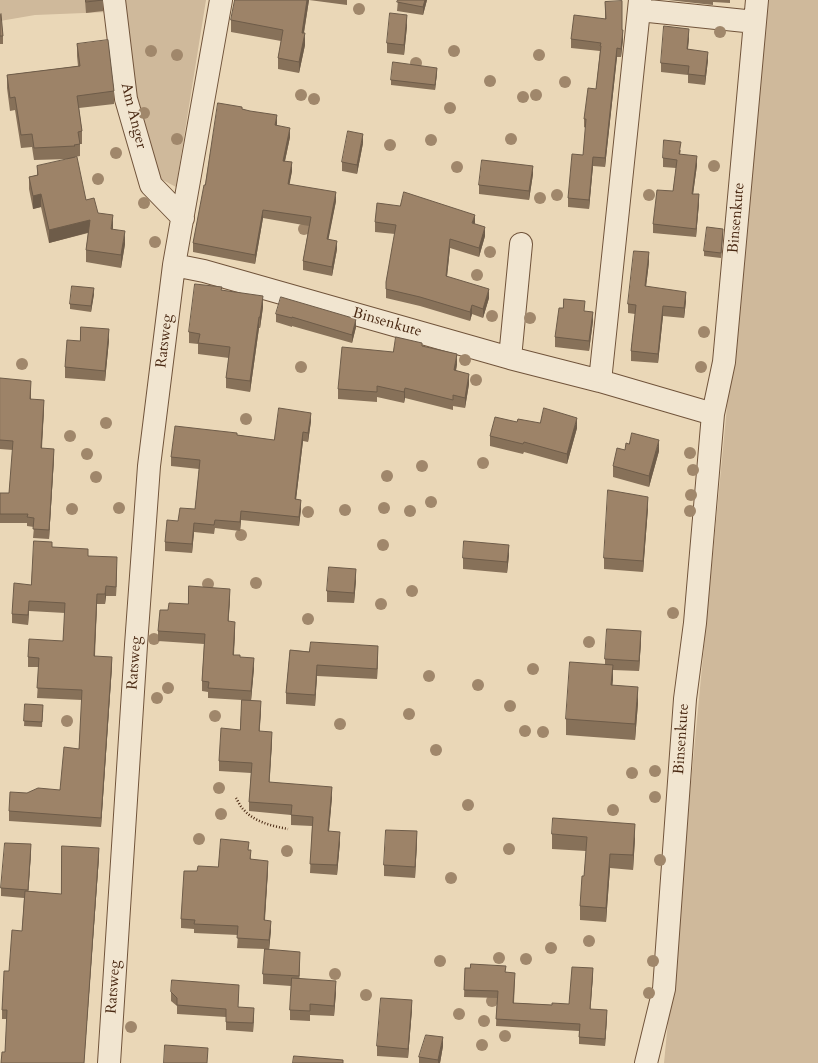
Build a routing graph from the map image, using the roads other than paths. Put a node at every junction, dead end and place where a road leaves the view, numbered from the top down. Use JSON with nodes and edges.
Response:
{"nodes":[{"id":1,"x":114,"y":0,"type":"edge"},
{"id":2,"x":221,"y":0,"type":"edge"},
{"id":3,"x":756,"y":0,"type":"edge"},
{"id":4,"x":639,"y":5,"type":"edge"},
{"id":5,"x":755,"y":22,"type":"junction"},
{"id":6,"x":183,"y":218,"type":"junction"},
{"id":7,"x":521,"y":244,"type":"dead end"},
{"id":8,"x":174,"y":265,"type":"junction"},
{"id":9,"x":510,"y":358,"type":"junction"},
{"id":10,"x":600,"y":381,"type":"junction"},
{"id":11,"x":713,"y":414,"type":"junction"},
{"id":12,"x":109,"y":1063,"type":"edge"},
{"id":13,"x":646,"y":1063,"type":"edge"}],
"edges":[{"from":1,"to":6,"type":"street","name":"Am Anger"},
{"from":2,"to":6,"type":"street"},
{"from":3,"to":5,"type":"street","name":"Binsenkute"},
{"from":4,"to":5,"type":"street"},
{"from":4,"to":10,"type":"street"},
{"from":5,"to":11,"type":"street","name":"Binsenkute"},
{"from":6,"to":8,"type":"street"},
{"from":7,"to":9,"type":"street"},
{"from":8,"to":9,"type":"street","name":"Binsenkute"},
{"from":8,"to":12,"type":"street","name":"Ratsweg"},
{"from":9,"to":10,"type":"street","name":"Binsenkute"},
{"from":10,"to":11,"type":"street","name":"Binsenkute"},
{"from":11,"to":13,"type":"street","name":"Binsenkute"}]}
